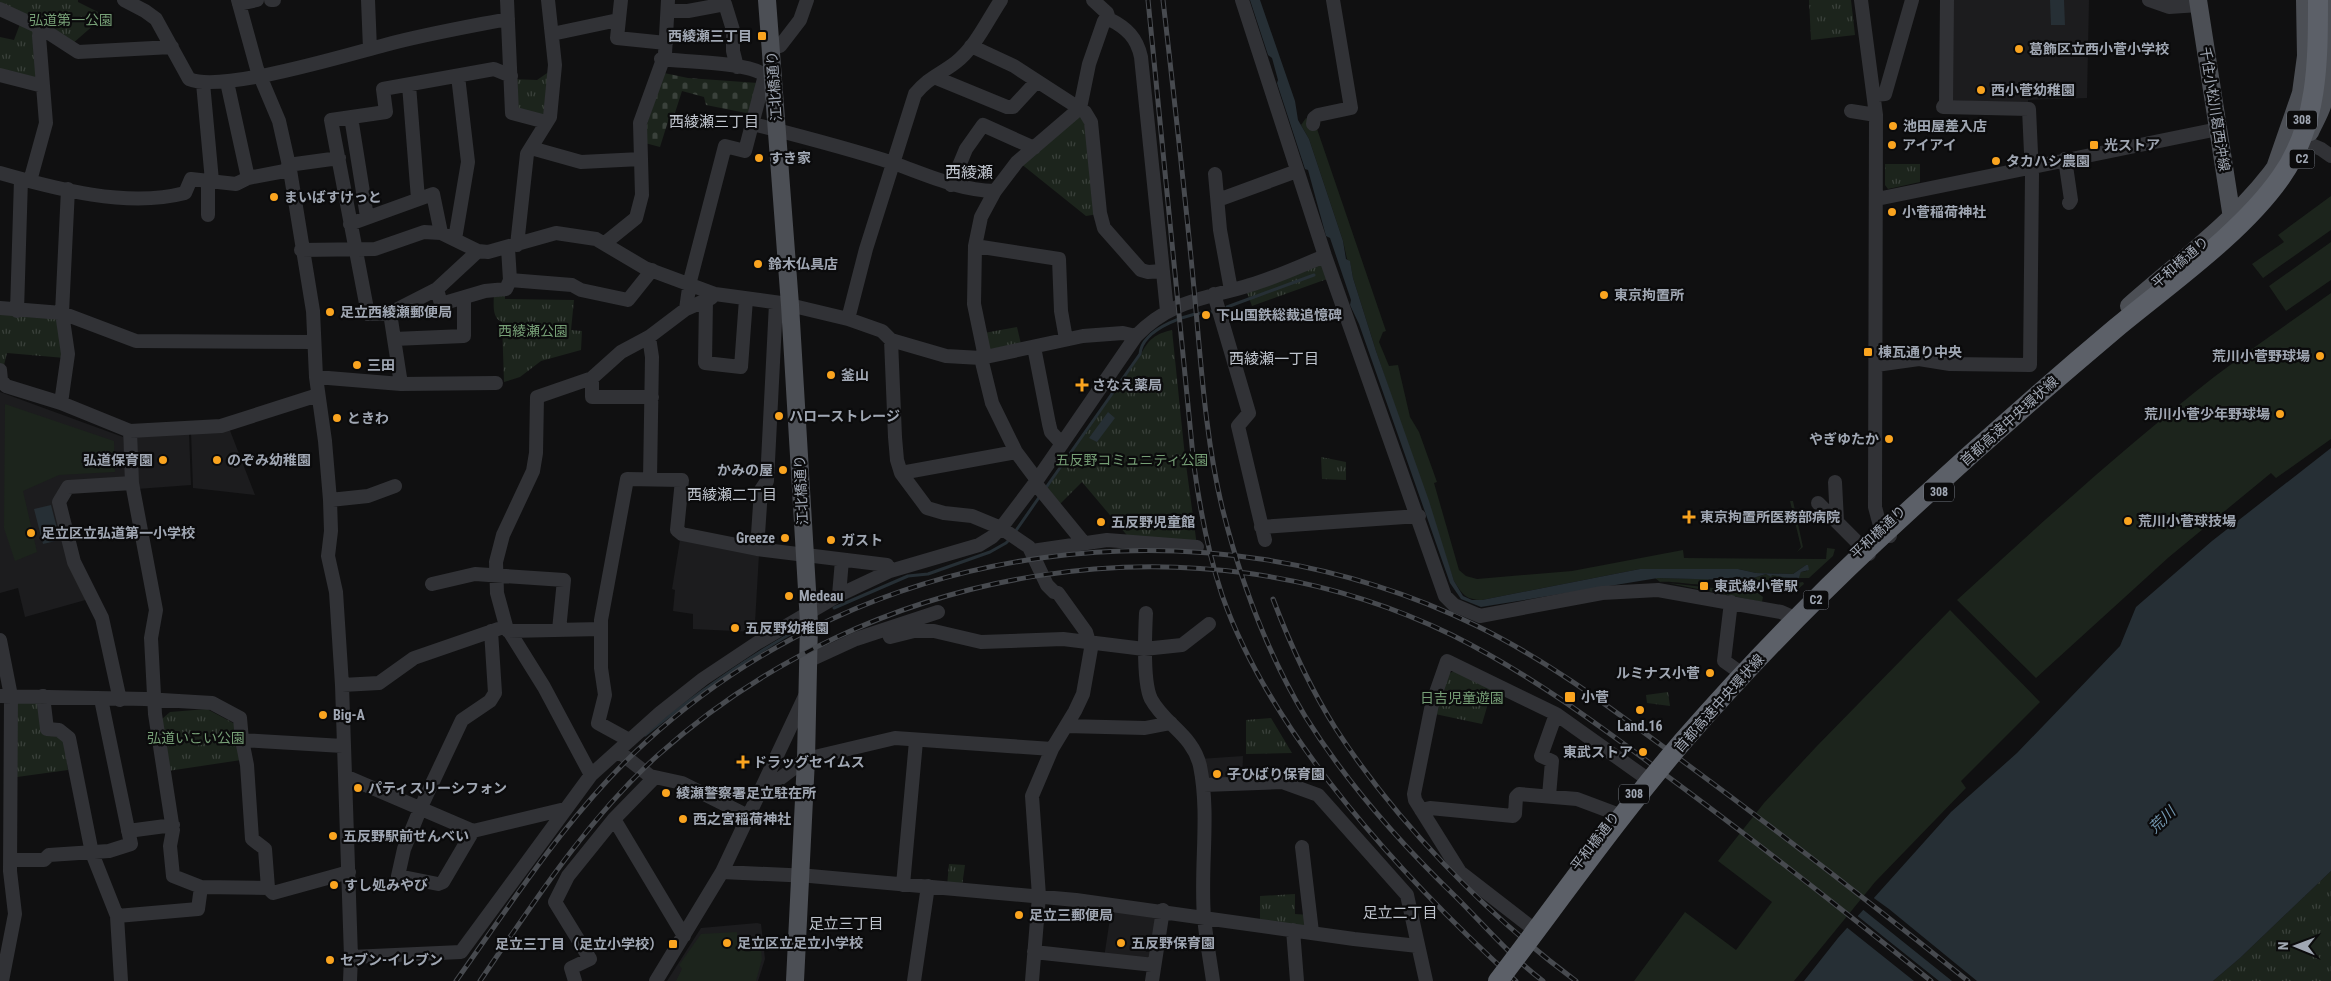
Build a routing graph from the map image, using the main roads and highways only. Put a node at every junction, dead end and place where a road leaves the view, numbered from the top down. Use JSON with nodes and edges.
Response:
{"nodes":[{"id":1,"x":768,"y":0,"type":"edge"},
{"id":2,"x":2305,"y":0,"type":"edge"},
{"id":3,"x":2314,"y":0,"type":"edge"},
{"id":4,"x":2318,"y":0,"type":"edge"},
{"id":5,"x":2325,"y":0,"type":"edge"},
{"id":6,"x":2329,"y":0,"type":"edge"},
{"id":7,"x":2199,"y":3,"type":"edge"},
{"id":8,"x":2300,"y":140,"type":"junction"},
{"id":9,"x":2275,"y":168,"type":"junction"},
{"id":10,"x":2232,"y":218,"type":"junction"},
{"id":11,"x":1886,"y":532,"type":"junction"},
{"id":12,"x":1865,"y":550,"type":"junction"},
{"id":13,"x":796,"y":981,"type":"edge"},
{"id":14,"x":1489,"y":981,"type":"edge"},
{"id":15,"x":1498,"y":981,"type":"edge"},
{"id":16,"x":1506,"y":981,"type":"edge"},
{"id":17,"x":1512,"y":981,"type":"edge"}],
"edges":[{"from":1,"to":13,"type":"main road","name":"江北橋通り"},
{"from":2,"to":9,"type":"main road"},
{"from":3,"to":8,"type":"main road","name":"平和橋通り","number":"308"},
{"from":4,"to":15,"type":"highway","name":"首都高速中央環状線","number":"C2","bridge":true},
{"from":5,"to":17,"type":"highway","name":"首都高速中央環状線","number":"C2"},
{"from":6,"to":8,"type":"main road","name":"平和橋通り","number":"308"},
{"from":7,"to":10,"type":"main road","name":"千住小松川葛西沖線"},
{"from":8,"to":9,"type":"main road","name":"平和橋通り","number":"308"},
{"from":8,"to":11,"type":"main road","name":"平和橋通り","number":"308"},
{"from":9,"to":10,"type":"main road","name":"平和橋通り","number":"308"},
{"from":10,"to":11,"type":"main road","name":"平和橋通り","number":"308"},
{"from":11,"to":12,"type":"main road","name":"平和橋通り","number":"308"},
{"from":12,"to":14,"type":"main road","name":"平和橋通り","number":"308"},
{"from":12,"to":16,"type":"main road","name":"平和橋通り","number":"308"}]}
